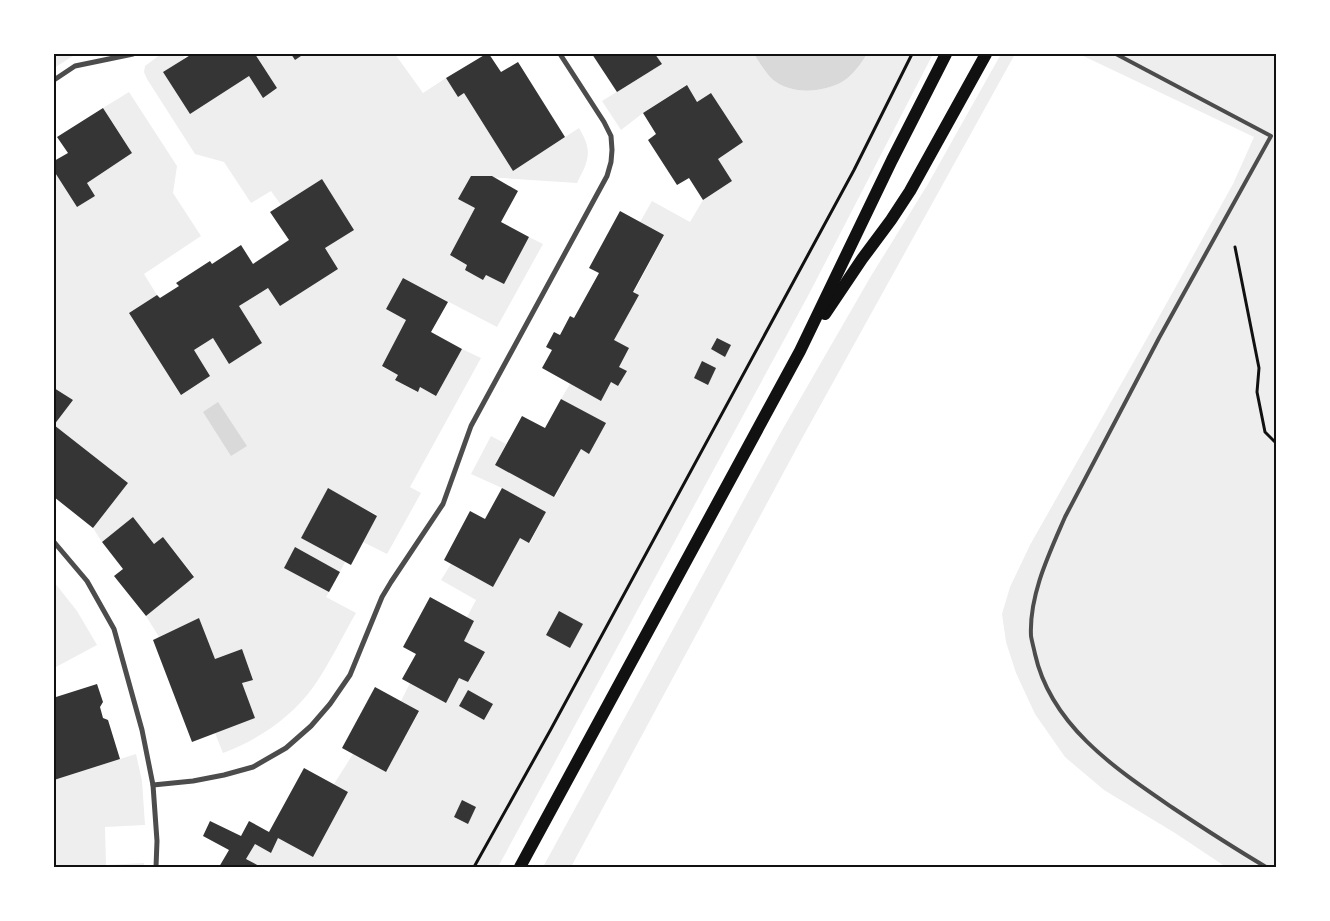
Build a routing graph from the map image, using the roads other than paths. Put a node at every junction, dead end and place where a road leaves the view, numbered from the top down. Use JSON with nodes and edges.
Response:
{"nodes":[{"id":1,"x":133,"y":54,"type":"edge"},
{"id":2,"x":560,"y":54,"type":"edge"},
{"id":3,"x":946,"y":54,"type":"edge"},
{"id":4,"x":986,"y":54,"type":"edge"},
{"id":5,"x":1116,"y":54,"type":"edge"},
{"id":6,"x":54,"y":80,"type":"edge"},
{"id":7,"x":800,"y":351,"type":"junction"},
{"id":8,"x":54,"y":542,"type":"edge"},
{"id":9,"x":153,"y":785,"type":"junction"},
{"id":10,"x":156,"y":867,"type":"edge"},
{"id":11,"x":520,"y":867,"type":"edge"},
{"id":12,"x":1266,"y":867,"type":"edge"}],
"edges":[{"from":1,"to":6,"type":"street"},
{"from":2,"to":9,"type":"street"},
{"from":3,"to":7,"type":"main road"},
{"from":4,"to":7,"type":"main road"},
{"from":5,"to":12,"type":"lane"},
{"from":7,"to":11,"type":"main road"},
{"from":8,"to":9,"type":"street"},
{"from":9,"to":10,"type":"street"}]}
